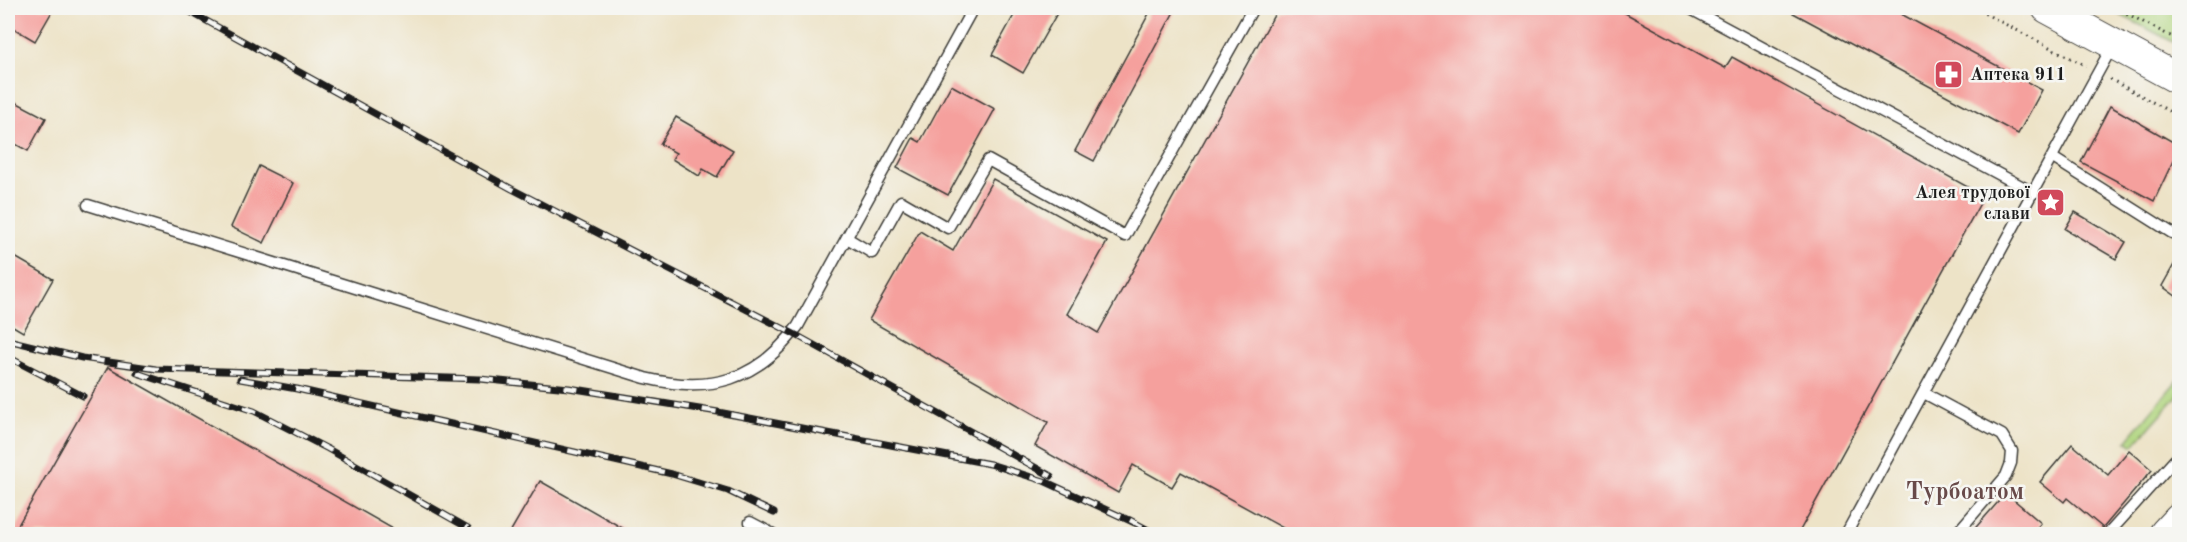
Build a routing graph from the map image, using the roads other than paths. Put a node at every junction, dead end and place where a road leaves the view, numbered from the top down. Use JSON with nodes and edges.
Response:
{"nodes":[{"id":1,"x":973,"y":8,"type":"edge"},
{"id":2,"x":1253,"y":8,"type":"edge"},
{"id":3,"x":1689,"y":8,"type":"edge"},
{"id":4,"x":2047,"y":8,"type":"edge"},
{"id":5,"x":2114,"y":43,"type":"junction"},
{"id":6,"x":2180,"y":80,"type":"edge"},
{"id":7,"x":2053,"y":158,"type":"junction"},
{"id":8,"x":2034,"y":193,"type":"junction"},
{"id":9,"x":88,"y":205,"type":"dead end"},
{"id":10,"x":2172,"y":233,"type":"dead end"},
{"id":11,"x":847,"y":238,"type":"junction"},
{"id":12,"x":1924,"y":393,"type":"junction"},
{"id":13,"x":2180,"y":454,"type":"edge"},
{"id":14,"x":2180,"y":519,"type":"edge"},
{"id":15,"x":750,"y":522,"type":"dead end"},
{"id":16,"x":773,"y":534,"type":"edge"},
{"id":17,"x":1846,"y":534,"type":"edge"},
{"id":18,"x":1956,"y":534,"type":"edge"},
{"id":19,"x":2108,"y":534,"type":"edge"},
{"id":20,"x":2166,"y":534,"type":"edge"}],
"edges":[{"from":1,"to":11,"type":"lane"},
{"from":2,"to":11,"type":"lane"},
{"from":3,"to":8,"type":"lane"},
{"from":4,"to":5,"type":"street"},
{"from":5,"to":6,"type":"street"},
{"from":5,"to":7,"type":"lane"},
{"from":7,"to":8,"type":"lane"},
{"from":7,"to":10,"type":"lane"},
{"from":8,"to":12,"type":"lane"},
{"from":9,"to":11,"type":"lane"},
{"from":12,"to":17,"type":"lane"},
{"from":12,"to":18,"type":"lane"},
{"from":13,"to":19,"type":"lane"},
{"from":14,"to":20,"type":"main road"},
{"from":15,"to":16,"type":"lane"}]}
